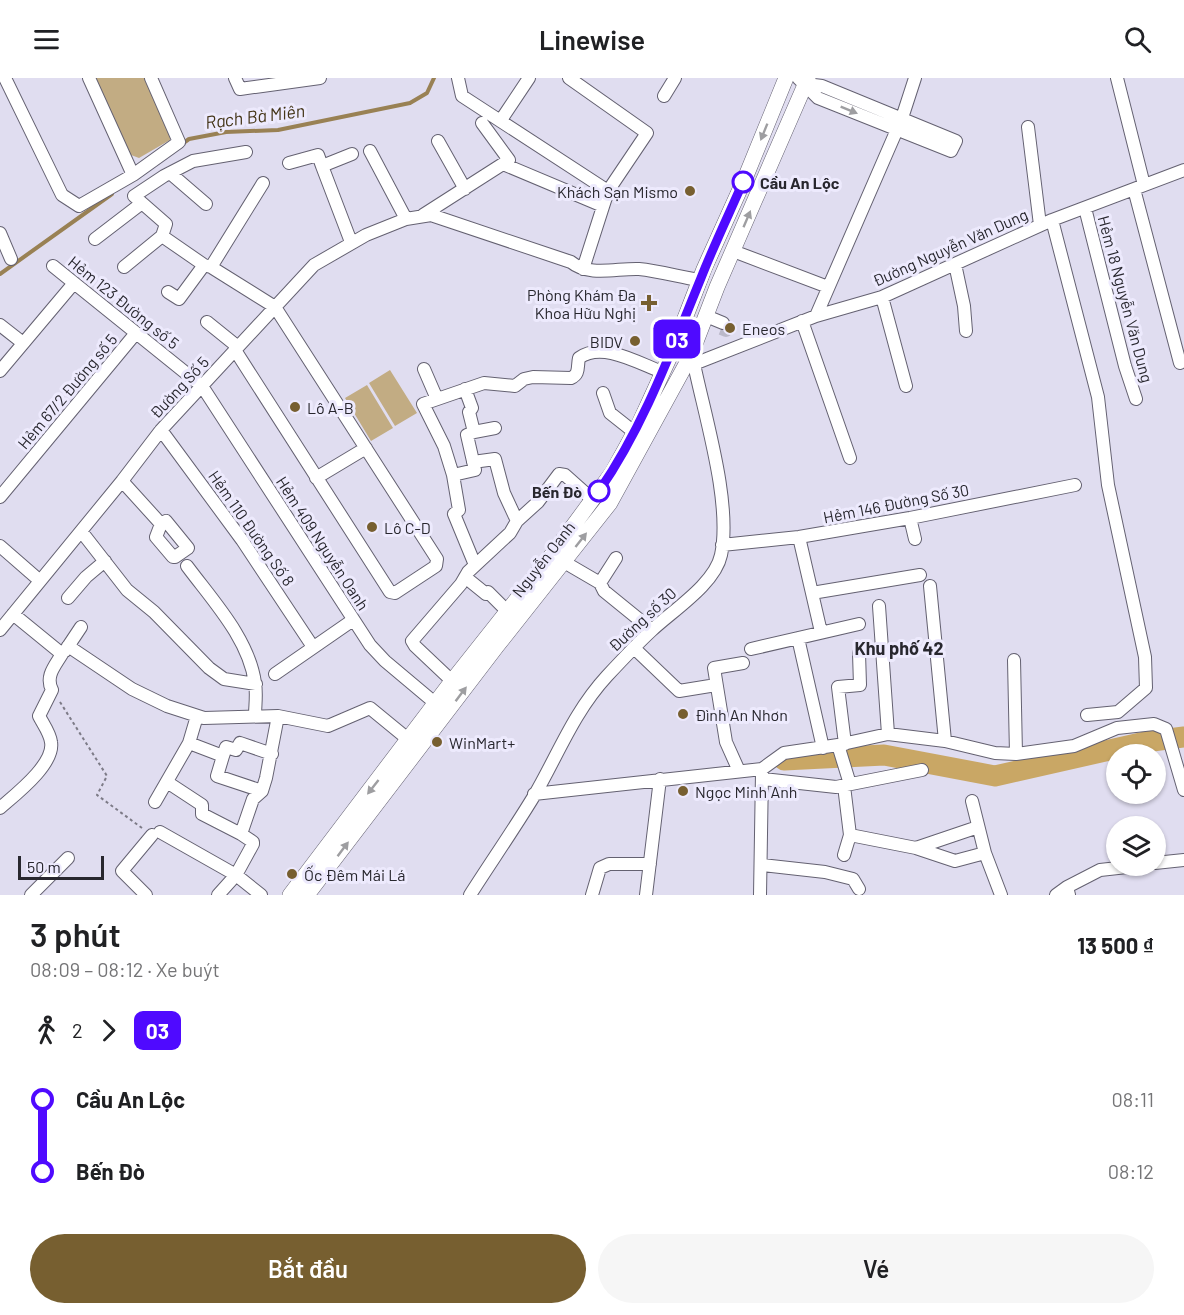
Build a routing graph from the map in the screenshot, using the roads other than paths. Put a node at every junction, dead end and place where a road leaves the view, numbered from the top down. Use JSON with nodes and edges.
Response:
{"nodes":[{"id":1,"x":5,"y":78,"type":"edge"},
{"id":2,"x":89,"y":78,"type":"edge"},
{"id":3,"x":151,"y":78,"type":"edge"},
{"id":4,"x":236,"y":78,"type":"edge"},
{"id":5,"x":320,"y":78,"type":"edge"},
{"id":6,"x":529,"y":78,"type":"edge"},
{"id":7,"x":569,"y":78,"type":"edge"},
{"id":8,"x":675,"y":78,"type":"edge"},
{"id":9,"x":786,"y":78,"type":"edge"},
{"id":10,"x":915,"y":78,"type":"edge"},
{"id":11,"x":1117,"y":78,"type":"edge"},
{"id":12,"x":804,"y":80,"type":"edge"},
{"id":13,"x":458,"y":81,"type":"edge"},
{"id":14,"x":664,"y":96,"type":"dead end"},
{"id":15,"x":501,"y":120,"type":"junction"},
{"id":16,"x":482,"y":123,"type":"dead end"},
{"id":17,"x":899,"y":124,"type":"junction"},
{"id":18,"x":1028,"y":127,"type":"dead end"},
{"id":19,"x":438,"y":141,"type":"dead end"},
{"id":20,"x":370,"y":151,"type":"dead end"},
{"id":21,"x":246,"y":152,"type":"dead end"},
{"id":22,"x":352,"y":154,"type":"dead end"},
{"id":23,"x":289,"y":163,"type":"dead end"},
{"id":24,"x":502,"y":164,"type":"junction"},
{"id":25,"x":322,"y":166,"type":"junction"},
{"id":26,"x":1184,"y":170,"type":"edge"},
{"id":27,"x":170,"y":173,"type":"junction"},
{"id":28,"x":134,"y":175,"type":"junction"},
{"id":29,"x":263,"y":183,"type":"dead end"},
{"id":30,"x":1139,"y":187,"type":"junction"},
{"id":31,"x":465,"y":189,"type":"junction"},
{"id":32,"x":608,"y":190,"type":"junction"},
{"id":33,"x":142,"y":203,"type":"junction"},
{"id":34,"x":206,"y":204,"type":"dead end"},
{"id":35,"x":603,"y":206,"type":"junction"},
{"id":36,"x":1085,"y":208,"type":"junction"},
{"id":37,"x":422,"y":215,"type":"junction"},
{"id":38,"x":406,"y":219,"type":"junction"},
{"id":39,"x":1046,"y":223,"type":"junction"},
{"id":40,"x":0,"y":233,"type":"edge"},
{"id":41,"x":162,"y":236,"type":"junction"},
{"id":42,"x":95,"y":239,"type":"dead end"},
{"id":43,"x":351,"y":242,"type":"junction"},
{"id":44,"x":733,"y":251,"type":"junction"},
{"id":45,"x":11,"y":259,"type":"dead end"},
{"id":46,"x":955,"y":264,"type":"junction"},
{"id":47,"x":53,"y":266,"type":"dead end"},
{"id":48,"x":207,"y":266,"type":"junction"},
{"id":49,"x":124,"y":267,"type":"dead end"},
{"id":50,"x":580,"y":268,"type":"junction"},
{"id":51,"x":699,"y":280,"type":"junction"},
{"id":52,"x":74,"y":283,"type":"junction"},
{"id":53,"x":717,"y":287,"type":"junction"},
{"id":54,"x":828,"y":287,"type":"junction"},
{"id":55,"x":168,"y":292,"type":"dead end"},
{"id":56,"x":882,"y":297,"type":"junction"},
{"id":57,"x":275,"y":306,"type":"junction"},
{"id":58,"x":816,"y":316,"type":"junction"},
{"id":59,"x":705,"y":319,"type":"junction"},
{"id":60,"x":802,"y":321,"type":"junction"},
{"id":61,"x":207,"y":322,"type":"dead end"},
{"id":62,"x":0,"y":325,"type":"edge"},
{"id":63,"x":722,"y":326,"type":"dead end"},
{"id":64,"x":966,"y":330,"type":"dead end"},
{"id":65,"x":136,"y":333,"type":"junction"},
{"id":66,"x":23,"y":343,"type":"junction"},
{"id":67,"x":236,"y":349,"type":"junction"},
{"id":68,"x":673,"y":350,"type":"junction"},
{"id":69,"x":692,"y":360,"type":"junction"},
{"id":70,"x":1180,"y":363,"type":"dead end"},
{"id":71,"x":424,"y":369,"type":"dead end"},
{"id":72,"x":0,"y":371,"type":"edge"},
{"id":73,"x":662,"y":372,"type":"junction"},
{"id":74,"x":202,"y":386,"type":"junction"},
{"id":75,"x":906,"y":386,"type":"dead end"},
{"id":76,"x":465,"y":388,"type":"junction"},
{"id":77,"x":603,"y":393,"type":"dead end"},
{"id":78,"x":437,"y":399,"type":"junction"},
{"id":79,"x":1136,"y":399,"type":"dead end"},
{"id":80,"x":495,"y":428,"type":"dead end"},
{"id":81,"x":161,"y":430,"type":"junction"},
{"id":82,"x":474,"y":432,"type":"junction"},
{"id":83,"x":634,"y":432,"type":"junction"},
{"id":84,"x":366,"y":448,"type":"junction"},
{"id":85,"x":850,"y":458,"type":"dead end"},
{"id":86,"x":473,"y":462,"type":"junction"},
{"id":87,"x":453,"y":475,"type":"junction"},
{"id":88,"x":316,"y":478,"type":"junction"},
{"id":89,"x":122,"y":482,"type":"junction"},
{"id":90,"x":1075,"y":485,"type":"dead end"},
{"id":91,"x":0,"y":497,"type":"edge"},
{"id":92,"x":593,"y":500,"type":"junction"},
{"id":93,"x":910,"y":518,"type":"junction"},
{"id":94,"x":517,"y":521,"type":"junction"},
{"id":95,"x":161,"y":524,"type":"dead end"},
{"id":96,"x":81,"y":531,"type":"junction"},
{"id":97,"x":799,"y":537,"type":"junction"},
{"id":98,"x":915,"y":539,"type":"dead end"},
{"id":99,"x":722,"y":545,"type":"junction"},
{"id":100,"x":0,"y":546,"type":"edge"},
{"id":101,"x":616,"y":558,"type":"dead end"},
{"id":102,"x":105,"y":561,"type":"junction"},
{"id":103,"x":564,"y":562,"type":"junction"},
{"id":104,"x":475,"y":565,"type":"junction"},
{"id":105,"x":187,"y":566,"type":"dead end"},
{"id":106,"x":920,"y":576,"type":"dead end"},
{"id":107,"x":39,"y":580,"type":"junction"},
{"id":108,"x":463,"y":580,"type":"junction"},
{"id":109,"x":600,"y":583,"type":"junction"},
{"id":110,"x":930,"y":586,"type":"dead end"},
{"id":111,"x":812,"y":593,"type":"junction"},
{"id":112,"x":68,"y":598,"type":"dead end"},
{"id":113,"x":879,"y":606,"type":"dead end"},
{"id":114,"x":507,"y":611,"type":"junction"},
{"id":115,"x":13,"y":614,"type":"junction"},
{"id":116,"x":353,"y":620,"type":"junction"},
{"id":117,"x":859,"y":624,"type":"dead end"},
{"id":118,"x":81,"y":627,"type":"dead end"},
{"id":119,"x":0,"y":630,"type":"edge"},
{"id":120,"x":652,"y":630,"type":"junction"},
{"id":121,"x":821,"y":632,"type":"junction"},
{"id":122,"x":798,"y":638,"type":"junction"},
{"id":123,"x":313,"y":647,"type":"junction"},
{"id":124,"x":634,"y":648,"type":"junction"},
{"id":125,"x":751,"y":649,"type":"dead end"},
{"id":126,"x":65,"y":650,"type":"junction"},
{"id":127,"x":859,"y":653,"type":"dead end"},
{"id":128,"x":1014,"y":660,"type":"dead end"},
{"id":129,"x":743,"y":663,"type":"dead end"},
{"id":130,"x":275,"y":674,"type":"dead end"},
{"id":131,"x":452,"y":681,"type":"junction"},
{"id":132,"x":256,"y":684,"type":"junction"},
{"id":133,"x":716,"y":685,"type":"junction"},
{"id":134,"x":435,"y":703,"type":"junction"},
{"id":135,"x":1086,"y":715,"type":"dead end"},
{"id":136,"x":255,"y":716,"type":"junction"},
{"id":137,"x":278,"y":716,"type":"junction"},
{"id":138,"x":200,"y":717,"type":"junction"},
{"id":139,"x":888,"y":734,"type":"junction"},
{"id":140,"x":409,"y":740,"type":"junction"},
{"id":141,"x":945,"y":741,"type":"junction"},
{"id":142,"x":189,"y":743,"type":"junction"},
{"id":143,"x":841,"y":747,"type":"junction"},
{"id":144,"x":823,"y":748,"type":"junction"},
{"id":145,"x":272,"y":754,"type":"junction"},
{"id":146,"x":1016,"y":754,"type":"junction"},
{"id":147,"x":223,"y":756,"type":"junction"},
{"id":148,"x":922,"y":770,"type":"dead end"},
{"id":149,"x":739,"y":771,"type":"junction"},
{"id":150,"x":762,"y":774,"type":"junction"},
{"id":151,"x":660,"y":779,"type":"junction"},
{"id":152,"x":167,"y":782,"type":"junction"},
{"id":153,"x":847,"y":785,"type":"junction"},
{"id":154,"x":1184,"y":790,"type":"edge"},
{"id":155,"x":262,"y":791,"type":"junction"},
{"id":156,"x":534,"y":794,"type":"junction"},
{"id":157,"x":972,"y":801,"type":"dead end"},
{"id":158,"x":155,"y":802,"type":"dead end"},
{"id":159,"x":0,"y":808,"type":"edge"},
{"id":160,"x":978,"y":827,"type":"junction"},
{"id":161,"x":241,"y":834,"type":"junction"},
{"id":162,"x":850,"y":836,"type":"junction"},
{"id":163,"x":916,"y":848,"type":"junction"},
{"id":164,"x":985,"y":854,"type":"junction"},
{"id":165,"x":844,"y":855,"type":"dead end"},
{"id":166,"x":68,"y":858,"type":"dead end"},
{"id":167,"x":1184,"y":860,"type":"edge"},
{"id":168,"x":1166,"y":862,"type":"edge"},
{"id":169,"x":650,"y":864,"type":"junction"},
{"id":170,"x":762,"y":865,"type":"junction"},
{"id":171,"x":1106,"y":869,"type":"edge"},
{"id":172,"x":236,"y":874,"type":"junction"},
{"id":173,"x":859,"y":889,"type":"dead end"},
{"id":174,"x":1068,"y":891,"type":"edge"},
{"id":175,"x":141,"y":893,"type":"edge"},
{"id":176,"x":31,"y":895,"type":"edge"},
{"id":177,"x":218,"y":895,"type":"edge"},
{"id":178,"x":261,"y":895,"type":"edge"},
{"id":179,"x":290,"y":895,"type":"edge"},
{"id":180,"x":307,"y":895,"type":"edge"},
{"id":181,"x":470,"y":895,"type":"edge"},
{"id":182,"x":592,"y":895,"type":"edge"},
{"id":183,"x":646,"y":895,"type":"edge"},
{"id":184,"x":760,"y":895,"type":"edge"},
{"id":185,"x":1001,"y":895,"type":"edge"},
{"id":186,"x":1056,"y":895,"type":"edge"}],
"edges":[{"from":1,"to":28,"type":"street"},
{"from":2,"to":28,"type":"street"},
{"from":3,"to":28,"type":"street"},
{"from":4,"to":5,"type":"street"},
{"from":6,"to":15,"type":"street"},
{"from":7,"to":32,"type":"street"},
{"from":8,"to":14,"type":"street"},
{"from":9,"to":51,"type":"main road","name":"Nguyễn Oanh","one_way":true},
{"from":10,"to":17,"type":"street"},
{"from":11,"to":30,"type":"street"},
{"from":12,"to":17,"type":"street"},
{"from":44,"to":12,"type":"main road","name":"Nguyễn Oanh","one_way":true},
{"from":13,"to":15,"type":"street"},
{"from":15,"to":32,"type":"street"},
{"from":16,"to":24,"type":"street"},
{"from":17,"to":54,"type":"street"},
{"from":18,"to":39,"type":"street"},
{"from":19,"to":31,"type":"street"},
{"from":20,"to":38,"type":"street"},
{"from":21,"to":27,"type":"street"},
{"from":22,"to":25,"type":"street"},
{"from":23,"to":25,"type":"street"},
{"from":24,"to":31,"type":"street","name":"Đường Số 5"},
{"from":24,"to":35,"type":"street"},
{"from":25,"to":43,"type":"street"},
{"from":26,"to":30,"type":"street","name":"Đường Nguyễn Văn Dung"},
{"from":27,"to":33,"type":"street"},
{"from":27,"to":34,"type":"street"},
{"from":29,"to":48,"type":"street"},
{"from":30,"to":36,"type":"street","name":"Đường Nguyễn Văn Dung"},
{"from":30,"to":70,"type":"street"},
{"from":31,"to":37,"type":"street","name":"Đường Số 5"},
{"from":32,"to":35,"type":"street"},
{"from":33,"to":41,"type":"street"},
{"from":33,"to":42,"type":"street"},
{"from":35,"to":50,"type":"street"},
{"from":36,"to":39,"type":"street","name":"Đường Nguyễn Văn Dung"},
{"from":36,"to":79,"type":"street","name":"Hẻm 18 Nguyễn Văn Dung"},
{"from":37,"to":38,"type":"street","name":"Đường Số 5"},
{"from":37,"to":50,"type":"street"},
{"from":38,"to":43,"type":"street","name":"Đường Số 5"},
{"from":39,"to":46,"type":"street","name":"Đường Nguyễn Văn Dung"},
{"from":39,"to":135,"type":"street"},
{"from":40,"to":45,"type":"street"},
{"from":41,"to":48,"type":"street"},
{"from":41,"to":49,"type":"street"},
{"from":43,"to":57,"type":"street","name":"Đường Số 5"},
{"from":44,"to":53,"type":"main road","name":"Nguyễn Oanh"},
{"from":44,"to":54,"type":"street"},
{"from":46,"to":56,"type":"street","name":"Đường Nguyễn Văn Dung"},
{"from":46,"to":64,"type":"street"},
{"from":47,"to":52,"type":"street","name":"Hẻm 123 Đường số 5"},
{"from":48,"to":55,"type":"street"},
{"from":48,"to":57,"type":"street"},
{"from":50,"to":51,"type":"street"},
{"from":51,"to":53,"type":"main road"},
{"from":51,"to":68,"type":"main road","name":"Nguyễn Oanh"},
{"from":52,"to":65,"type":"street","name":"Hẻm 123 Đường số 5"},
{"from":52,"to":66,"type":"street"},
{"from":53,"to":59,"type":"main road","name":"Nguyễn Oanh"},
{"from":54,"to":58,"type":"street"},
{"from":56,"to":58,"type":"street","name":"Đường Nguyễn Văn Dung"},
{"from":56,"to":75,"type":"street"},
{"from":57,"to":67,"type":"street","name":"Đường Số 5"},
{"from":57,"to":84,"type":"street"},
{"from":58,"to":60,"type":"street","name":"Đường Nguyễn Văn Dung"},
{"from":59,"to":63,"type":"street"},
{"from":59,"to":69,"type":"main road","name":"Nguyễn Oanh"},
{"from":60,"to":69,"type":"street","name":"Đường Nguyễn Văn Dung"},
{"from":60,"to":85,"type":"street"},
{"from":61,"to":67,"type":"street"},
{"from":62,"to":66,"type":"street"},
{"from":65,"to":74,"type":"street","name":"Hẻm 123 Đường số 5"},
{"from":65,"to":91,"type":"street","name":"Hẻm 67/2 Đường số 5"},
{"from":66,"to":72,"type":"street"},
{"from":67,"to":74,"type":"street","name":"Đường Số 5"},
{"from":67,"to":88,"type":"street"},
{"from":68,"to":69,"type":"street"},
{"from":68,"to":73,"type":"main road","name":"Nguyễn Oanh"},
{"from":69,"to":99,"type":"street","name":"Đường số 30"},
{"from":103,"to":69,"type":"main road","name":"Nguyễn Oanh","one_way":true},
{"from":71,"to":78,"type":"street"},
{"from":73,"to":76,"type":"street"},
{"from":73,"to":83,"type":"main road","name":"Nguyễn Oanh"},
{"from":74,"to":81,"type":"street","name":"Đường Số 5"},
{"from":74,"to":116,"type":"street","name":"Hẻm 409 Nguyễn Oanh"},
{"from":76,"to":78,"type":"street"},
{"from":76,"to":82,"type":"street"},
{"from":77,"to":83,"type":"street"},
{"from":78,"to":87,"type":"street"},
{"from":80,"to":82,"type":"street"},
{"from":81,"to":89,"type":"street","name":"Đường Số 5"},
{"from":81,"to":123,"type":"street","name":"Hẻm 110 Đường Số 8"},
{"from":82,"to":86,"type":"street"},
{"from":83,"to":92,"type":"main road","name":"Nguyễn Oanh"},
{"from":84,"to":88,"type":"street"},
{"from":84,"to":88,"type":"street"},
{"from":86,"to":87,"type":"street"},
{"from":86,"to":94,"type":"street"},
{"from":87,"to":104,"type":"street"},
{"from":89,"to":95,"type":"street"},
{"from":89,"to":96,"type":"street","name":"Đường Số 5"},
{"from":90,"to":93,"type":"street","name":"Hẻm 146 Đường Số 30"},
{"from":92,"to":94,"type":"street"},
{"from":92,"to":114,"type":"main road","name":"Nguyễn Oanh"},
{"from":93,"to":97,"type":"street","name":"Hẻm 146 Đường Số 30"},
{"from":93,"to":98,"type":"street"},
{"from":94,"to":104,"type":"street"},
{"from":96,"to":102,"type":"street"},
{"from":96,"to":107,"type":"street","name":"Đường Số 5"},
{"from":97,"to":99,"type":"street","name":"Hẻm 146 Đường Số 30"},
{"from":97,"to":111,"type":"street"},
{"from":99,"to":120,"type":"street","name":"Đường số 30"},
{"from":100,"to":107,"type":"street"},
{"from":101,"to":109,"type":"street"},
{"from":102,"to":112,"type":"street"},
{"from":102,"to":132,"type":"street"},
{"from":103,"to":109,"type":"street"},
{"from":180,"to":103,"type":"main road","name":"Nguyễn Oanh","one_way":true},
{"from":104,"to":108,"type":"street"},
{"from":105,"to":132,"type":"street"},
{"from":106,"to":111,"type":"street"},
{"from":107,"to":115,"type":"street","name":"Đường Số 5"},
{"from":108,"to":114,"type":"street"},
{"from":108,"to":131,"type":"street"},
{"from":109,"to":120,"type":"street"},
{"from":110,"to":141,"type":"street"},
{"from":111,"to":121,"type":"street"},
{"from":113,"to":139,"type":"street"},
{"from":114,"to":131,"type":"main road","name":"Nguyễn Oanh"},
{"from":115,"to":119,"type":"street","name":"Đường Số 5"},
{"from":115,"to":126,"type":"street"},
{"from":116,"to":123,"type":"street"},
{"from":116,"to":134,"type":"street","name":"Hẻm 409 Nguyễn Oanh"},
{"from":117,"to":121,"type":"street"},
{"from":118,"to":126,"type":"street"},
{"from":120,"to":124,"type":"street","name":"Đường số 30"},
{"from":121,"to":122,"type":"street"},
{"from":122,"to":125,"type":"street"},
{"from":122,"to":144,"type":"street"},
{"from":123,"to":130,"type":"street"},
{"from":124,"to":133,"type":"street"},
{"from":124,"to":156,"type":"street","name":"Đường số 30"},
{"from":126,"to":138,"type":"street"},
{"from":126,"to":159,"type":"street"},
{"from":127,"to":143,"type":"street"},
{"from":128,"to":146,"type":"street"},
{"from":129,"to":133,"type":"street"},
{"from":131,"to":134,"type":"main road","name":"Nguyễn Oanh"},
{"from":132,"to":136,"type":"street"},
{"from":133,"to":149,"type":"street"},
{"from":134,"to":140,"type":"main road","name":"Nguyễn Oanh"},
{"from":136,"to":137,"type":"street"},
{"from":136,"to":138,"type":"street"},
{"from":137,"to":140,"type":"street"},
{"from":137,"to":145,"type":"street"},
{"from":138,"to":142,"type":"street"},
{"from":139,"to":141,"type":"street"},
{"from":139,"to":143,"type":"street"},
{"from":140,"to":179,"type":"main road","name":"Nguyễn Oanh","one_way":true},
{"from":141,"to":146,"type":"street"},
{"from":142,"to":147,"type":"street"},
{"from":142,"to":152,"type":"street"},
{"from":143,"to":144,"type":"street"},
{"from":143,"to":153,"type":"street"},
{"from":144,"to":150,"type":"street"},
{"from":145,"to":147,"type":"street"},
{"from":145,"to":155,"type":"street"},
{"from":146,"to":154,"type":"street"},
{"from":147,"to":155,"type":"street"},
{"from":148,"to":153,"type":"street"},
{"from":149,"to":150,"type":"street"},
{"from":149,"to":151,"type":"street"},
{"from":150,"to":153,"type":"street"},
{"from":150,"to":170,"type":"street"},
{"from":151,"to":156,"type":"street"},
{"from":151,"to":169,"type":"street"},
{"from":152,"to":158,"type":"street"},
{"from":152,"to":161,"type":"street"},
{"from":153,"to":162,"type":"street"},
{"from":155,"to":161,"type":"street"},
{"from":156,"to":181,"type":"street","name":"Đường số 30"},
{"from":157,"to":160,"type":"street"},
{"from":160,"to":163,"type":"street"},
{"from":160,"to":164,"type":"street"},
{"from":161,"to":172,"type":"street"},
{"from":162,"to":163,"type":"street"},
{"from":162,"to":165,"type":"street"},
{"from":163,"to":164,"type":"street"},
{"from":164,"to":185,"type":"street"},
{"from":166,"to":176,"type":"street"},
{"from":167,"to":168,"type":"street"},
{"from":169,"to":182,"type":"street"},
{"from":169,"to":183,"type":"street"},
{"from":170,"to":173,"type":"street"},
{"from":170,"to":184,"type":"street"},
{"from":171,"to":174,"type":"street"},
{"from":172,"to":175,"type":"street"},
{"from":172,"to":177,"type":"street"},
{"from":172,"to":178,"type":"street"},
{"from":174,"to":186,"type":"street"}]}
